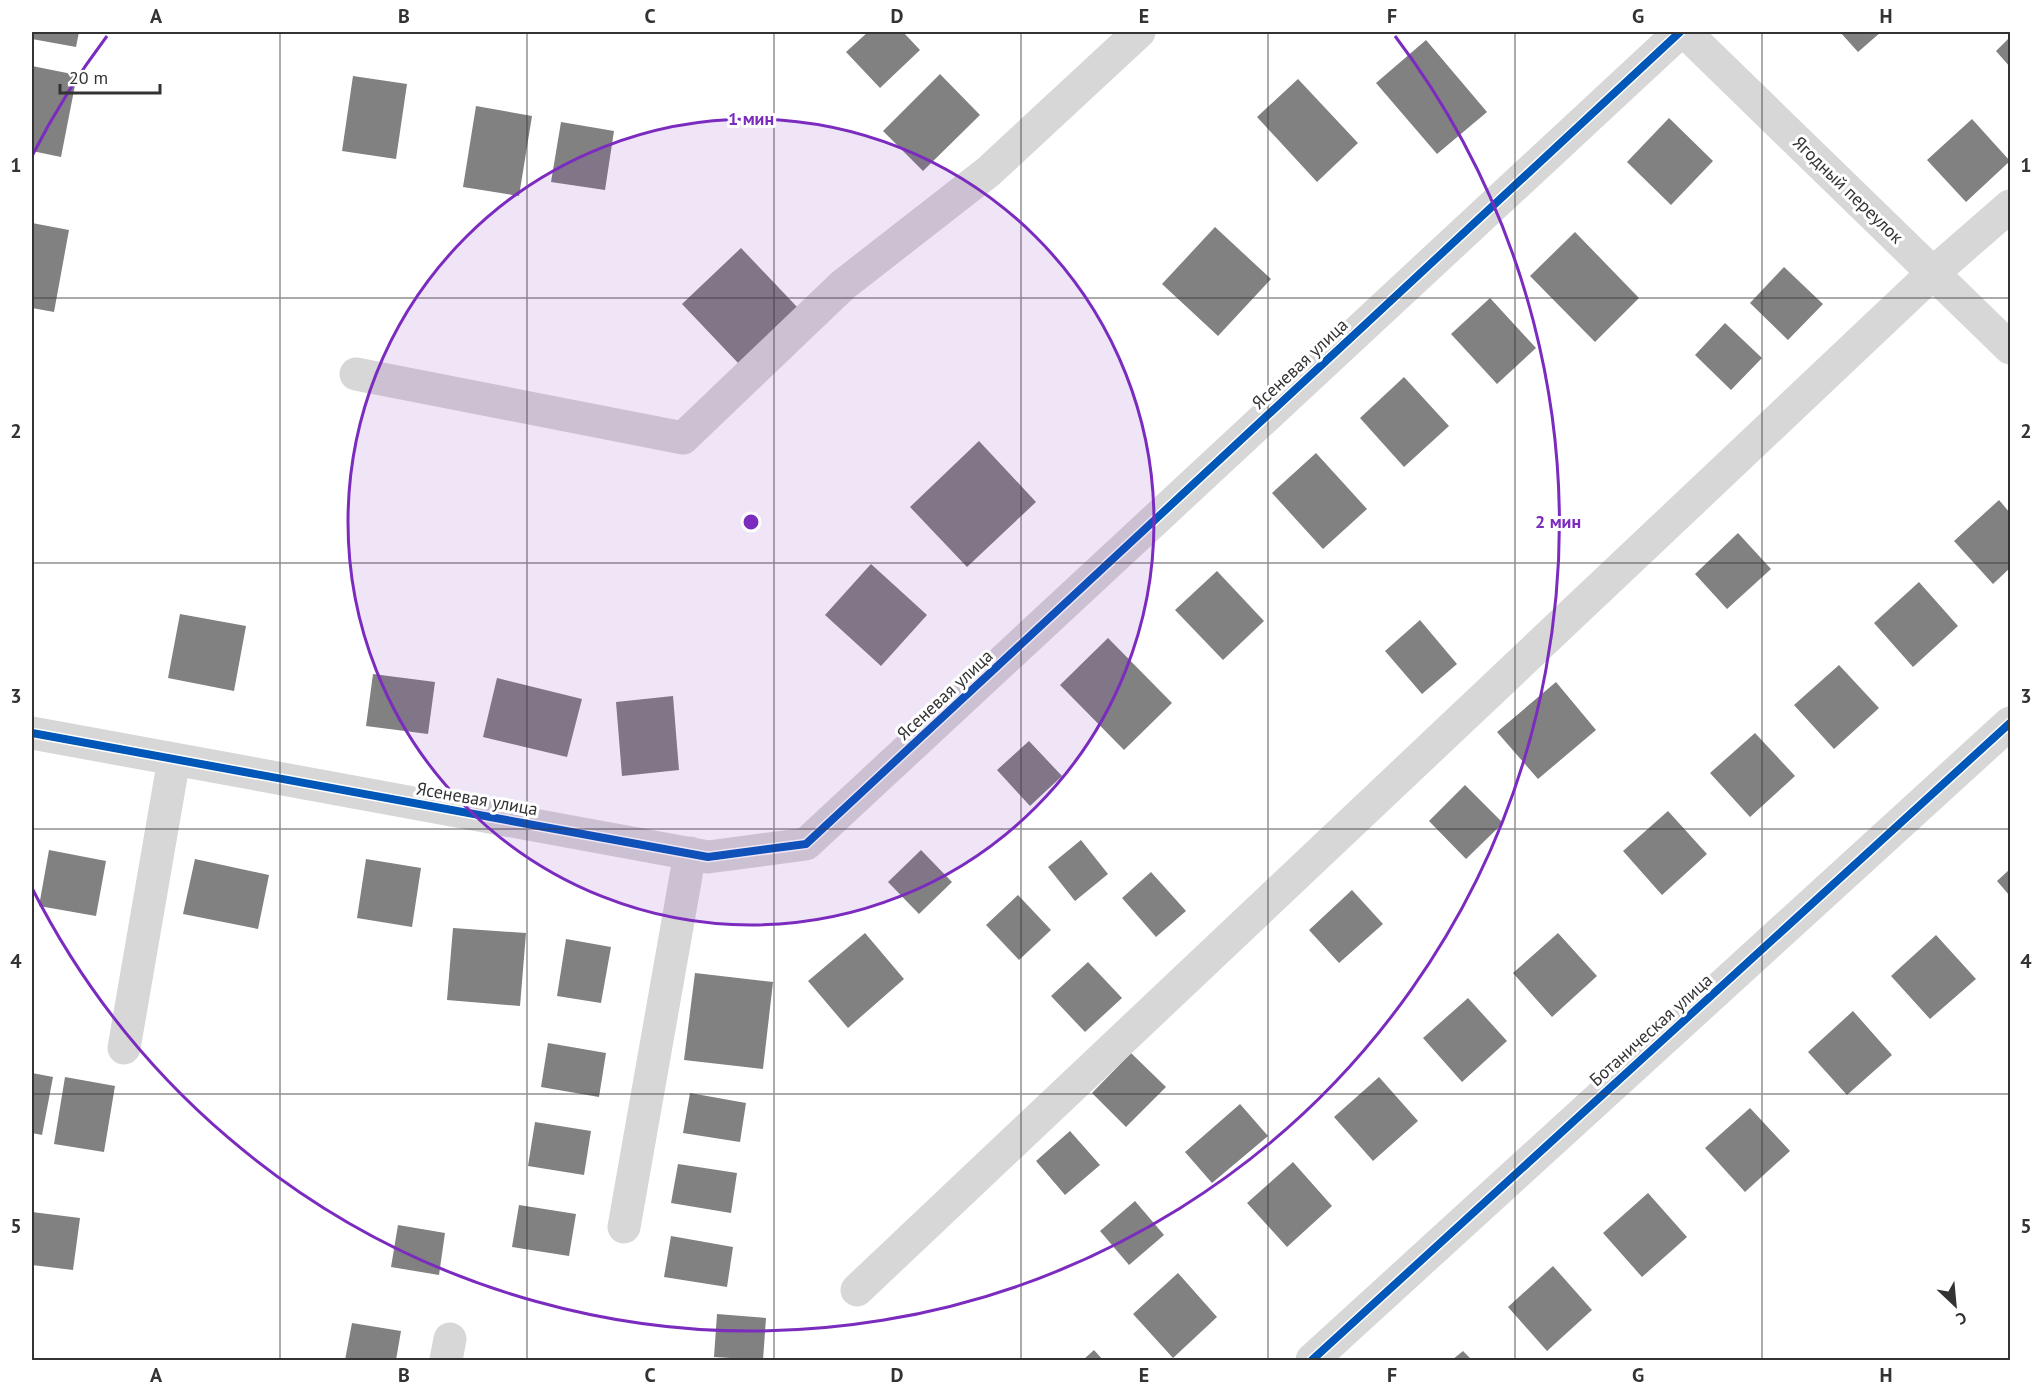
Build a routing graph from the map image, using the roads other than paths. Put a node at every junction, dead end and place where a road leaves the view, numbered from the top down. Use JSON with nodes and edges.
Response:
{"nodes":[{"id":1,"x":1139,"y":32,"type":"edge"},
{"id":2,"x":1680,"y":32,"type":"edge"},
{"id":3,"x":1685,"y":32,"type":"edge"},
{"id":4,"x":2010,"y":206,"type":"edge"},
{"id":5,"x":1933,"y":273,"type":"junction"},
{"id":6,"x":2010,"y":348,"type":"edge"},
{"id":7,"x":356,"y":374,"type":"dead end"},
{"id":8,"x":2010,"y":723,"type":"edge"},
{"id":9,"x":32,"y":733,"type":"edge"},
{"id":10,"x":174,"y":759,"type":"junction"},
{"id":11,"x":690,"y":853,"type":"junction"},
{"id":12,"x":124,"y":1048,"type":"dead end"},
{"id":13,"x":624,"y":1227,"type":"dead end"},
{"id":14,"x":857,"y":1290,"type":"dead end"},
{"id":15,"x":1312,"y":1360,"type":"edge"}],
"edges":[{"from":1,"to":7,"type":"street"},
{"from":2,"to":11,"type":"street","name":"Ясеневая улица"},
{"from":3,"to":5,"type":"street","name":"Ягодный переулок"},
{"from":4,"to":5,"type":"street"},
{"from":5,"to":6,"type":"street","name":"Ягодный переулок"},
{"from":5,"to":14,"type":"street"},
{"from":8,"to":15,"type":"street","name":"Ботаническая улица"},
{"from":9,"to":10,"type":"street","name":"Ясеневая улица"},
{"from":10,"to":11,"type":"street","name":"Ясеневая улица"},
{"from":10,"to":12,"type":"street"},
{"from":11,"to":13,"type":"street"}]}
